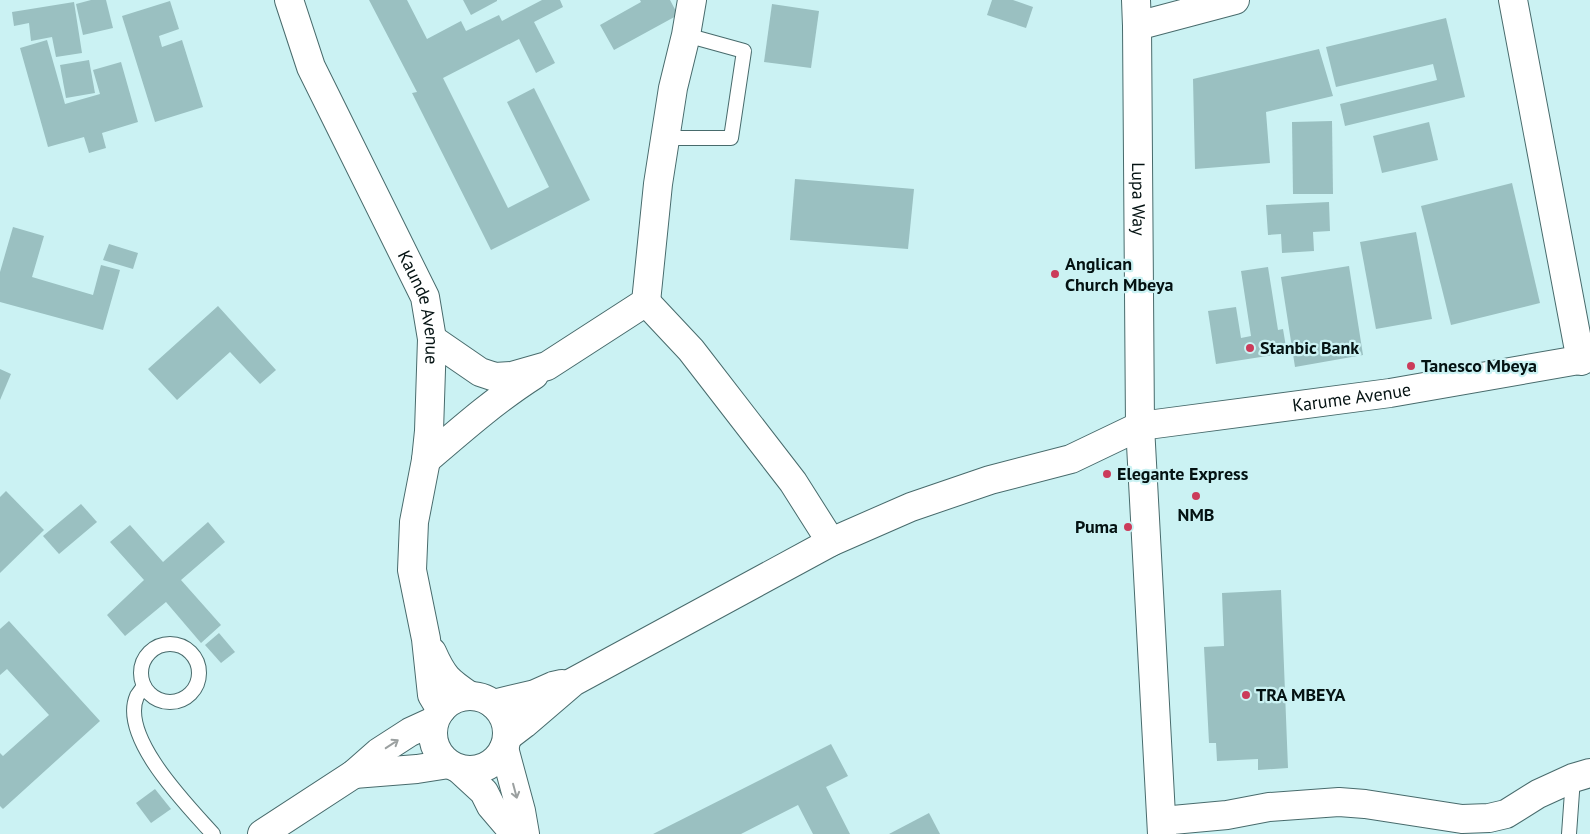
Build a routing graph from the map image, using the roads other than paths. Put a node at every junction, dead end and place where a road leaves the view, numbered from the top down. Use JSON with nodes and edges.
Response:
{"nodes":[{"id":1,"x":289,"y":0,"type":"edge"},
{"id":2,"x":692,"y":0,"type":"edge"},
{"id":3,"x":1235,"y":0,"type":"edge"},
{"id":4,"x":1513,"y":0,"type":"edge"},
{"id":5,"x":1137,"y":13,"type":"edge"},
{"id":6,"x":686,"y":35,"type":"junction"},
{"id":7,"x":666,"y":138,"type":"junction"},
{"id":8,"x":646,"y":302,"type":"junction"},
{"id":9,"x":432,"y":340,"type":"junction"},
{"id":10,"x":1586,"y":359,"type":"edge"},
{"id":11,"x":547,"y":366,"type":"junction"},
{"id":12,"x":1140,"y":426,"type":"junction"},
{"id":13,"x":426,"y":460,"type":"junction"},
{"id":14,"x":831,"y":542,"type":"junction"},
{"id":15,"x":426,"y":640,"type":"junction"},
{"id":16,"x":573,"y":682,"type":"junction"},
{"id":17,"x":144,"y":686,"type":"junction"},
{"id":18,"x":482,"y":700,"type":"junction"},
{"id":19,"x":437,"y":716,"type":"junction"},
{"id":20,"x":505,"y":742,"type":"junction"},
{"id":21,"x":454,"y":766,"type":"junction"},
{"id":22,"x":354,"y":774,"type":"junction"},
{"id":23,"x":1581,"y":775,"type":"edge"},
{"id":24,"x":1162,"y":828,"type":"edge"},
{"id":25,"x":213,"y":834,"type":"edge"},
{"id":26,"x":262,"y":834,"type":"edge"},
{"id":27,"x":515,"y":834,"type":"edge"},
{"id":28,"x":525,"y":834,"type":"edge"},
{"id":29,"x":1569,"y":834,"type":"edge"}],
"edges":[{"from":1,"to":9,"type":"street","name":"Kaunde Avenue"},
{"from":2,"to":6,"type":"street"},
{"from":3,"to":5,"type":"street"},
{"from":4,"to":10,"type":"street"},
{"from":5,"to":12,"type":"street","name":"Lupa Way"},
{"from":6,"to":7,"type":"street"},
{"from":6,"to":7,"type":"lane"},
{"from":7,"to":8,"type":"street"},
{"from":8,"to":11,"type":"street"},
{"from":8,"to":14,"type":"street"},
{"from":9,"to":11,"type":"street"},
{"from":9,"to":13,"type":"street","name":"Kaunde Avenue"},
{"from":10,"to":12,"type":"street","name":"Karume Avenue"},
{"from":11,"to":13,"type":"street"},
{"from":12,"to":14,"type":"street","name":"Karume Avenue"},
{"from":12,"to":24,"type":"street","name":"Lupa Way"},
{"from":13,"to":15,"type":"street","name":"Kaunde Avenue"},
{"from":14,"to":16,"type":"street","name":"Karume Avenue"},
{"from":15,"to":18,"type":"street"},
{"from":15,"to":19,"type":"street"},
{"from":16,"to":18,"type":"street"},
{"from":16,"to":20,"type":"street"},
{"from":17,"to":17,"type":"lane"},
{"from":17,"to":25,"type":"lane"},
{"from":18,"to":19,"type":"street"},
{"from":18,"to":20,"type":"street"},
{"from":19,"to":21,"type":"street"},
{"from":22,"to":19,"type":"street","one_way":true},
{"from":20,"to":21,"type":"street"},
{"from":20,"to":28,"type":"street","one_way":true},
{"from":21,"to":22,"type":"street"},
{"from":21,"to":27,"type":"street"},
{"from":22,"to":26,"type":"street"},
{"from":23,"to":24,"type":"street"},
{"from":23,"to":29,"type":"lane"}]}
